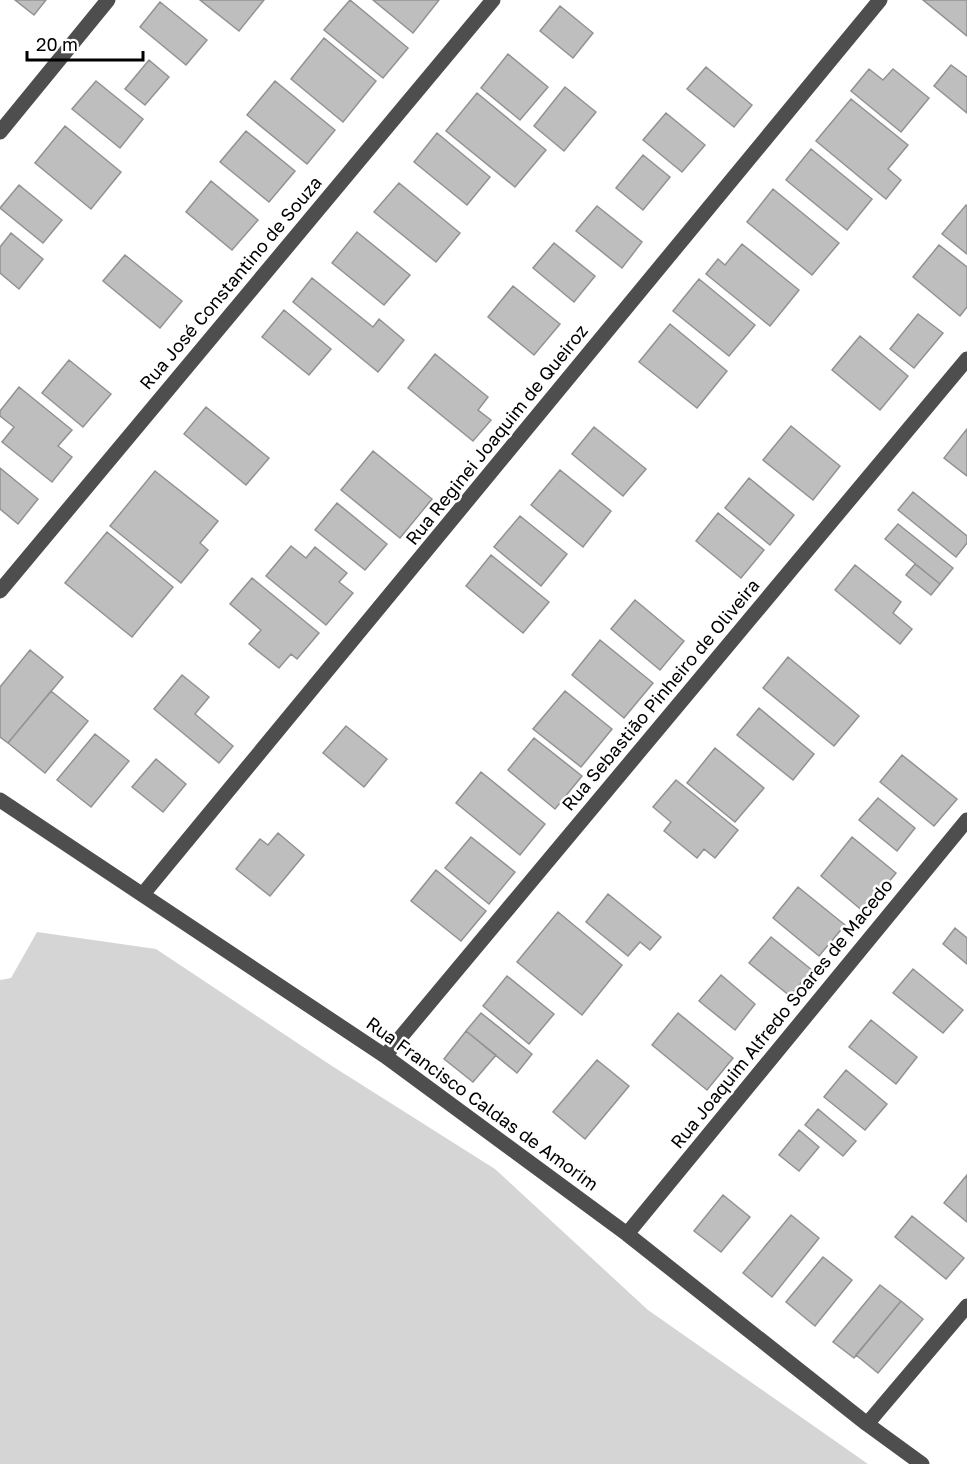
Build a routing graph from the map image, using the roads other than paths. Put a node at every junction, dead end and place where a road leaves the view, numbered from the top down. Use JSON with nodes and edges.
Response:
{"nodes":[{"id":1,"x":108,"y":0,"type":"edge"},
{"id":2,"x":493,"y":0,"type":"edge"},
{"id":3,"x":880,"y":0,"type":"edge"},
{"id":4,"x":0,"y":132,"type":"edge"},
{"id":5,"x":967,"y":358,"type":"edge"},
{"id":6,"x":0,"y":591,"type":"edge"},
{"id":7,"x":0,"y":800,"type":"edge"},
{"id":8,"x":967,"y":820,"type":"edge"},
{"id":9,"x":143,"y":894,"type":"junction"},
{"id":10,"x":385,"y":1056,"type":"junction"},
{"id":11,"x":627,"y":1234,"type":"junction"},
{"id":12,"x":967,"y":1306,"type":"edge"},
{"id":13,"x":867,"y":1424,"type":"junction"},
{"id":14,"x":922,"y":1464,"type":"edge"}],
"edges":[{"from":1,"to":4,"type":"street"},
{"from":2,"to":6,"type":"street","name":"Rua José Constantino de Souza"},
{"from":3,"to":9,"type":"street","name":"Rua Reginei Joaquim de Queiroz"},
{"from":5,"to":10,"type":"street","name":"Rua Sebastião Pinheiro de Oliveira"},
{"from":7,"to":9,"type":"street","name":"Rua Francisco Caldas de Amorim"},
{"from":8,"to":11,"type":"street","name":"Rua Joaquim Alfredo Soares de Macedo"},
{"from":9,"to":10,"type":"street","name":"Rua Francisco Caldas de Amorim"},
{"from":10,"to":11,"type":"street","name":"Rua Francisco Caldas de Amorim"},
{"from":11,"to":13,"type":"street","name":"Rua Francisco Caldas de Amorim"},
{"from":12,"to":13,"type":"street"},
{"from":13,"to":14,"type":"street","name":"Rua Francisco Caldas de Amorim"}]}
